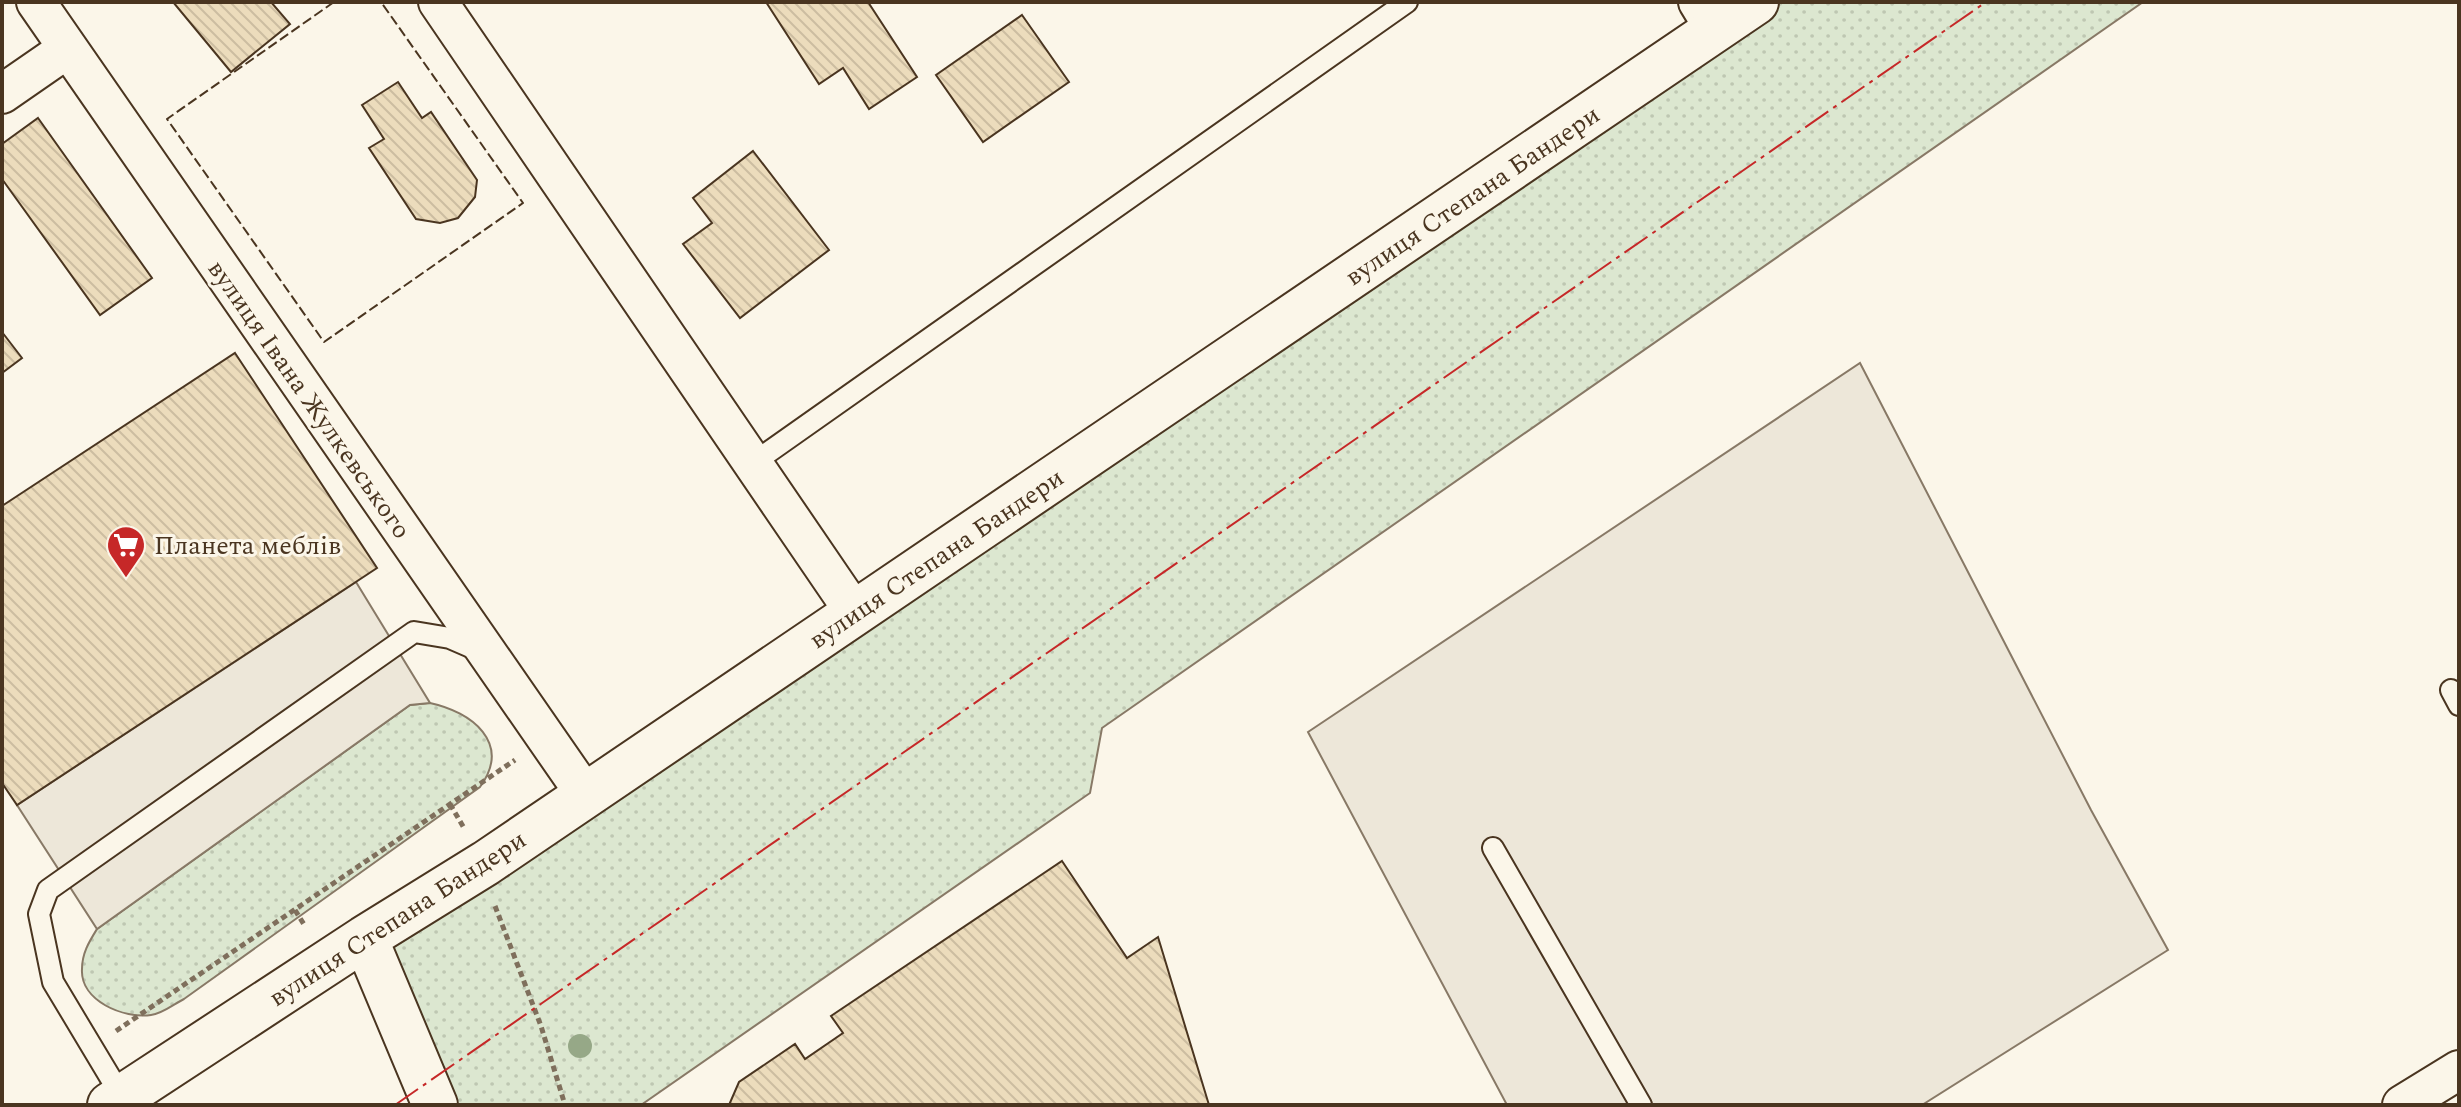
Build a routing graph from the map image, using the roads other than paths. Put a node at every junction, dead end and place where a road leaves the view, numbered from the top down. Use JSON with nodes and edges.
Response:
{"nodes":[{"id":1,"x":36,"y":2,"type":"edge"},
{"id":2,"x":438,"y":2,"type":"edge"},
{"id":3,"x":1407,"y":2,"type":"edge"},
{"id":4,"x":1756,"y":2,"type":"edge"},
{"id":5,"x":1707,"y":16,"type":"edge"},
{"id":6,"x":67,"y":49,"type":"junction"},
{"id":7,"x":2,"y":94,"type":"edge"},
{"id":8,"x":753,"y":463,"type":"junction"},
{"id":9,"x":855,"y":613,"type":"junction"},
{"id":10,"x":487,"y":655,"type":"junction"},
{"id":11,"x":585,"y":794,"type":"junction"},
{"id":12,"x":1493,"y":848,"type":"dead end"},
{"id":13,"x":365,"y":938,"type":"junction"},
{"id":14,"x":2459,"y":1070,"type":"edge"},
{"id":15,"x":116,"y":1101,"type":"edge"},
{"id":16,"x":435,"y":1105,"type":"edge"},
{"id":17,"x":1641,"y":1105,"type":"edge"},
{"id":18,"x":2402,"y":1105,"type":"edge"}],
"edges":[{"from":1,"to":6,"type":"street","name":"вулиця Івана Жулкевського"},
{"from":2,"to":8,"type":"street"},
{"from":3,"to":8,"type":"lane"},
{"from":4,"to":5,"type":"main road","name":"вулиця Степана Бандери"},
{"from":5,"to":9,"type":"main road","name":"вулиця Степана Бандери"},
{"from":6,"to":7,"type":"street"},
{"from":6,"to":10,"type":"street","name":"вулиця Івана Жулкевського"},
{"from":8,"to":9,"type":"street"},
{"from":9,"to":11,"type":"main road","name":"вулиця Степана Бандери"},
{"from":10,"to":11,"type":"street","name":"вулиця Івана Жулкевського"},
{"from":10,"to":15,"type":"lane"},
{"from":11,"to":13,"type":"main road","name":"вулиця Степана Бандери"},
{"from":12,"to":17,"type":"lane"},
{"from":13,"to":15,"type":"main road","name":"вулиця Степана Бандери"},
{"from":13,"to":16,"type":"main road"},
{"from":14,"to":18,"type":"street"}]}
